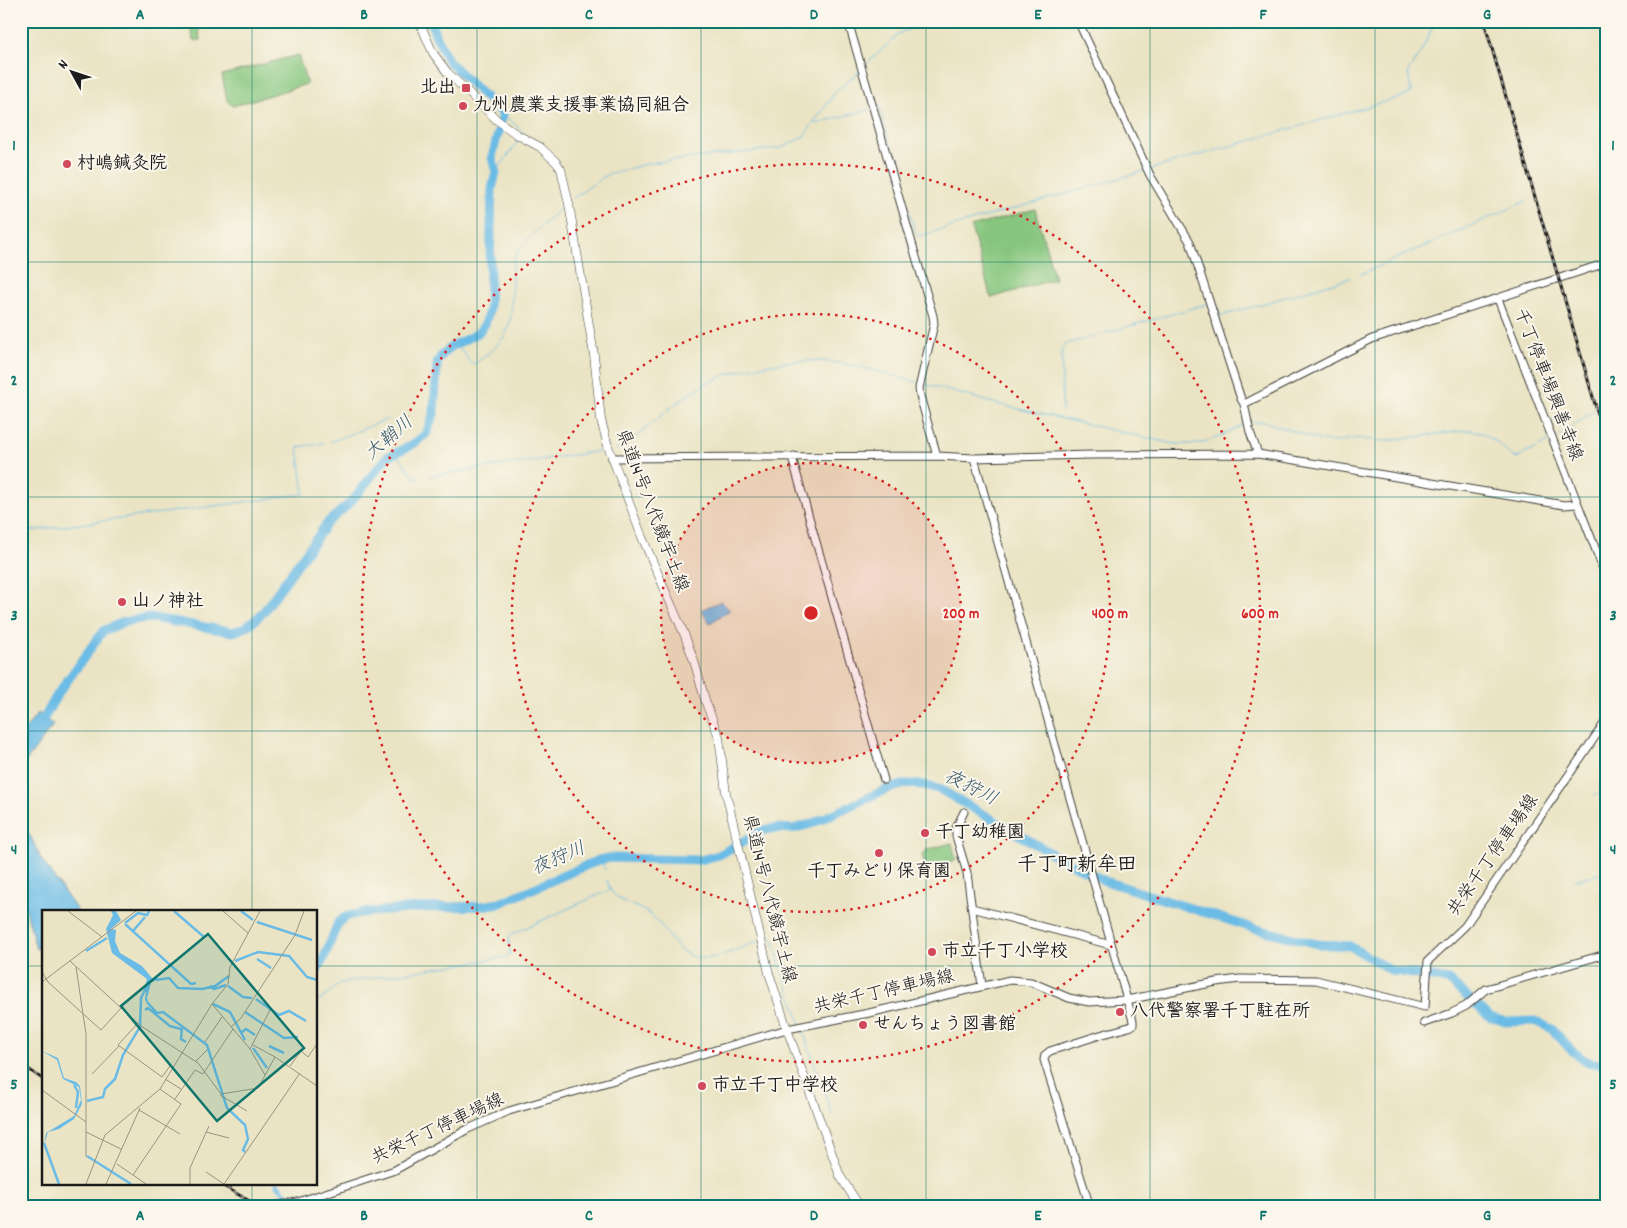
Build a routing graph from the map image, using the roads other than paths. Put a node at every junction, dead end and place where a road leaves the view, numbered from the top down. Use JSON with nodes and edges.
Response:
{"nodes":[{"id":1,"x":420,"y":21,"type":"edge"},
{"id":2,"x":848,"y":21,"type":"edge"},
{"id":3,"x":1078,"y":21,"type":"edge"},
{"id":4,"x":1606,"y":263,"type":"edge"},
{"id":5,"x":1498,"y":299,"type":"junction"},
{"id":6,"x":1244,"y":404,"type":"junction"},
{"id":7,"x":1258,"y":454,"type":"junction"},
{"id":8,"x":794,"y":456,"type":"junction"},
{"id":9,"x":937,"y":456,"type":"junction"},
{"id":10,"x":612,"y":458,"type":"junction"},
{"id":11,"x":974,"y":458,"type":"junction"},
{"id":12,"x":1576,"y":504,"type":"junction"},
{"id":13,"x":1606,"y":576,"type":"edge"},
{"id":14,"x":1606,"y":721,"type":"edge"},
{"id":15,"x":884,"y":780,"type":"dead end"},
{"id":16,"x":964,"y":812,"type":"dead end"},
{"id":17,"x":972,"y":908,"type":"junction"},
{"id":18,"x":1111,"y":945,"type":"junction"},
{"id":19,"x":1606,"y":954,"type":"edge"},
{"id":20,"x":982,"y":986,"type":"junction"},
{"id":21,"x":1127,"y":1000,"type":"junction"},
{"id":22,"x":1424,"y":1023,"type":"dead end"},
{"id":23,"x":789,"y":1029,"type":"junction"},
{"id":24,"x":266,"y":1207,"type":"edge"},
{"id":25,"x":860,"y":1207,"type":"edge"},
{"id":26,"x":1090,"y":1207,"type":"edge"}],
"edges":[{"from":1,"to":10,"type":"main road","name":"県道14号八代鏡宇土線"},
{"from":2,"to":9,"type":"street"},
{"from":3,"to":6,"type":"street"},
{"from":4,"to":5,"type":"street","name":"千丁停車場興善寺線"},
{"from":5,"to":6,"type":"street"},
{"from":5,"to":12,"type":"street","name":"千丁停車場興善寺線"},
{"from":6,"to":7,"type":"street"},
{"from":7,"to":11,"type":"street"},
{"from":7,"to":12,"type":"street"},
{"from":8,"to":9,"type":"street"},
{"from":8,"to":10,"type":"street"},
{"from":8,"to":15,"type":"street"},
{"from":9,"to":11,"type":"street"},
{"from":10,"to":23,"type":"main road","name":"県道14号八代鏡宇土線"},
{"from":11,"to":18,"type":"street"},
{"from":12,"to":13,"type":"street"},
{"from":14,"to":21,"type":"street","name":"共栄千丁停車場線"},
{"from":16,"to":17,"type":"street"},
{"from":17,"to":18,"type":"street"},
{"from":17,"to":20,"type":"street"},
{"from":18,"to":21,"type":"street"},
{"from":19,"to":22,"type":"street"},
{"from":20,"to":21,"type":"street","name":"共栄千丁停車場線"},
{"from":20,"to":23,"type":"street","name":"共栄千丁停車場線"},
{"from":21,"to":26,"type":"street"},
{"from":23,"to":24,"type":"street","name":"共栄千丁停車場線"},
{"from":23,"to":25,"type":"main road","name":"県道14号八代鏡宇土線"}]}
